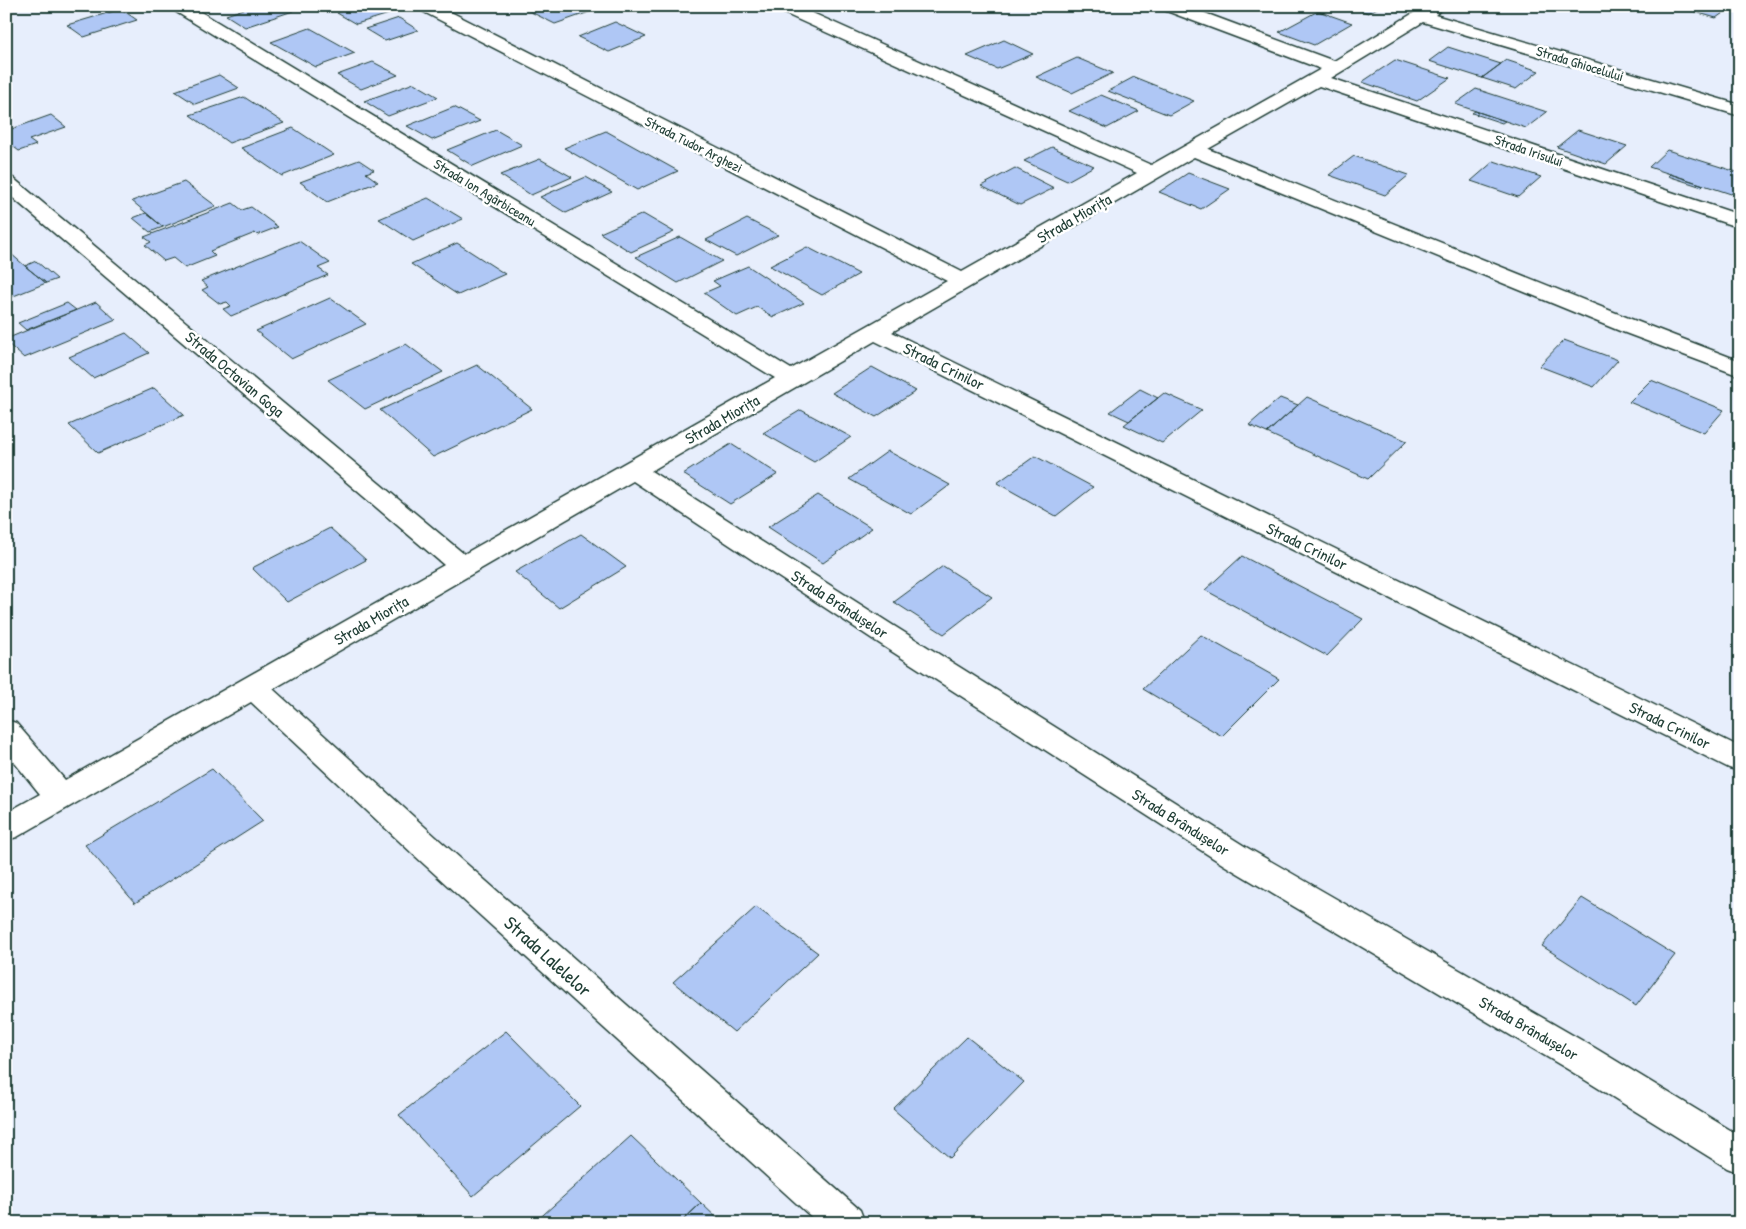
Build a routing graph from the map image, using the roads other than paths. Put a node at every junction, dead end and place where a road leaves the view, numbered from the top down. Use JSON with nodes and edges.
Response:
{"nodes":[{"id":1,"x":178,"y":6,"type":"edge"},
{"id":2,"x":426,"y":6,"type":"edge"},
{"id":3,"x":783,"y":6,"type":"edge"},
{"id":4,"x":1170,"y":6,"type":"edge"},
{"id":5,"x":1429,"y":11,"type":"edge"},
{"id":6,"x":1326,"y":73,"type":"junction"},
{"id":7,"x":1740,"y":111,"type":"edge"},
{"id":8,"x":1193,"y":150,"type":"junction"},
{"id":9,"x":1152,"y":173,"type":"junction"},
{"id":10,"x":6,"y":182,"type":"edge"},
{"id":11,"x":1740,"y":222,"type":"edge"},
{"id":12,"x":963,"y":282,"type":"junction"},
{"id":13,"x":874,"y":332,"type":"junction"},
{"id":14,"x":1740,"y":369,"type":"edge"},
{"id":15,"x":792,"y":379,"type":"junction"},
{"id":16,"x":633,"y":470,"type":"junction"},
{"id":17,"x":463,"y":567,"type":"junction"},
{"id":18,"x":253,"y":687,"type":"junction"},
{"id":19,"x":6,"y":731,"type":"edge"},
{"id":20,"x":1740,"y":760,"type":"edge"},
{"id":21,"x":61,"y":797,"type":"junction"},
{"id":22,"x":6,"y":828,"type":"edge"},
{"id":23,"x":1740,"y":1156,"type":"edge"},
{"id":24,"x":846,"y":1223,"type":"edge"}],
"edges":[{"from":1,"to":15,"type":"street","name":"Strada Ion Agârbiceanu"},
{"from":2,"to":12,"type":"street","name":"Strada Tudor Arghezi"},
{"from":3,"to":9,"type":"street"},
{"from":4,"to":6,"type":"street","name":"Strada Irisului"},
{"from":5,"to":6,"type":"street","name":"Strada Miorița"},
{"from":5,"to":7,"type":"street","name":"Strada Ghiocelului"},
{"from":6,"to":8,"type":"street","name":"Strada Miorița"},
{"from":6,"to":11,"type":"street","name":"Strada Irisului"},
{"from":8,"to":9,"type":"street","name":"Strada Miorița"},
{"from":8,"to":14,"type":"street"},
{"from":9,"to":12,"type":"street","name":"Strada Miorița"},
{"from":10,"to":17,"type":"street","name":"Strada Octavian Goga"},
{"from":12,"to":13,"type":"street","name":"Strada Miorița"},
{"from":13,"to":15,"type":"street","name":"Strada Miorița"},
{"from":13,"to":20,"type":"street","name":"Strada Crinilor"},
{"from":15,"to":16,"type":"street","name":"Strada Miorița"},
{"from":16,"to":17,"type":"street","name":"Strada Miorița"},
{"from":16,"to":23,"type":"street","name":"Strada Brândușelor"},
{"from":17,"to":18,"type":"street","name":"Strada Miorița"},
{"from":18,"to":21,"type":"street","name":"Strada Miorița"},
{"from":18,"to":24,"type":"street","name":"Strada Lalelelor"},
{"from":19,"to":21,"type":"street"},
{"from":21,"to":22,"type":"street","name":"Strada Miorița"}]}
